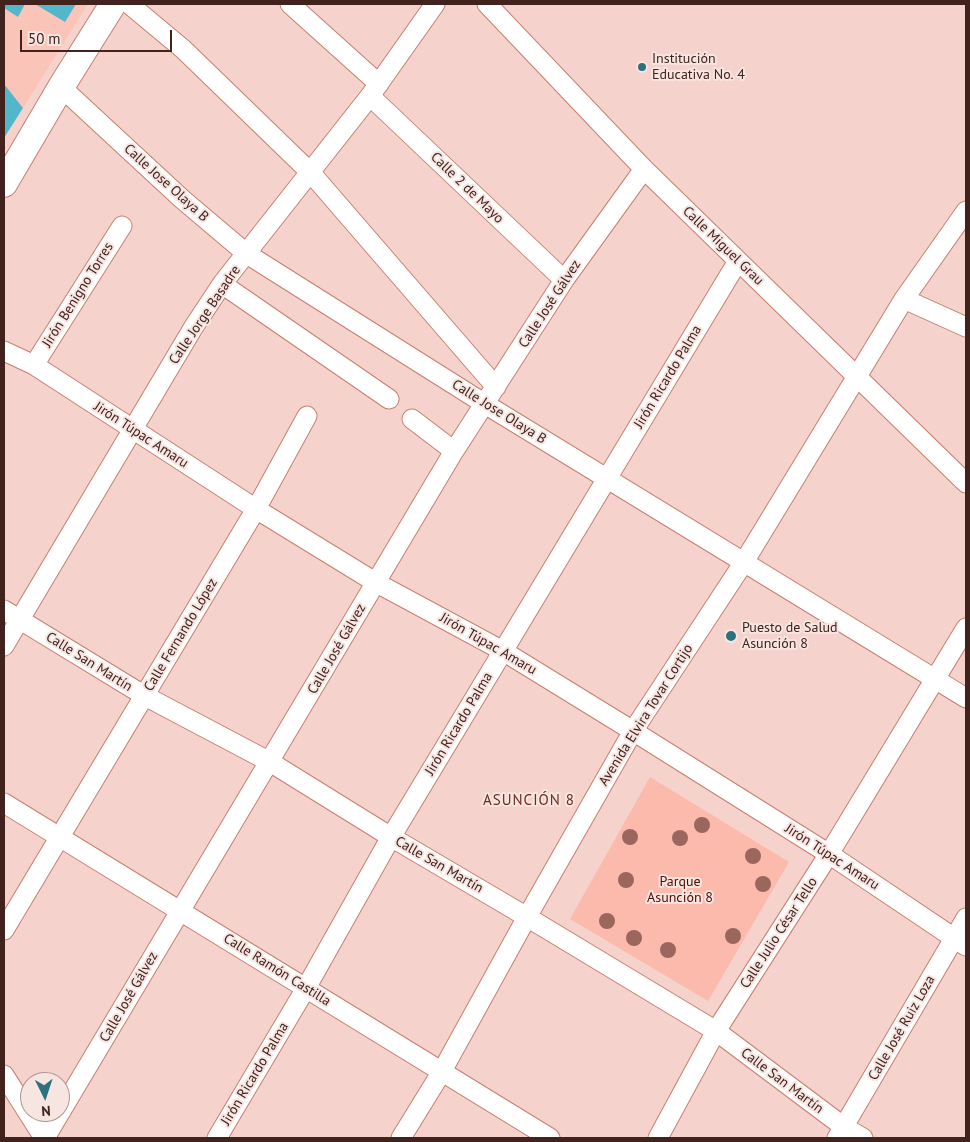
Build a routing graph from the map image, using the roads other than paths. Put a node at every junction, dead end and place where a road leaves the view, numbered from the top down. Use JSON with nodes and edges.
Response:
{"nodes":[{"id":1,"x":112,"y":4,"type":"edge"},
{"id":2,"x":129,"y":4,"type":"edge"},
{"id":3,"x":290,"y":4,"type":"edge"},
{"id":4,"x":435,"y":4,"type":"edge"},
{"id":5,"x":487,"y":4,"type":"edge"},
{"id":6,"x":61,"y":87,"type":"junction"},
{"id":7,"x":374,"y":90,"type":"junction"},
{"id":8,"x":644,"y":169,"type":"junction"},
{"id":9,"x":311,"y":173,"type":"junction"},
{"id":10,"x":4,"y":184,"type":"edge"},
{"id":11,"x":966,"y":211,"type":"edge"},
{"id":12,"x":122,"y":226,"type":"dead end"},
{"id":13,"x":247,"y":254,"type":"junction"},
{"id":14,"x":738,"y":261,"type":"junction"},
{"id":15,"x":564,"y":280,"type":"junction"},
{"id":16,"x":222,"y":284,"type":"junction"},
{"id":17,"x":904,"y":300,"type":"junction"},
{"id":18,"x":966,"y":327,"type":"edge"},
{"id":19,"x":4,"y":351,"type":"edge"},
{"id":20,"x":34,"y":365,"type":"junction"},
{"id":21,"x":857,"y":377,"type":"junction"},
{"id":22,"x":496,"y":387,"type":"junction"},
{"id":23,"x":389,"y":399,"type":"dead end"},
{"id":24,"x":485,"y":404,"type":"junction"},
{"id":25,"x":307,"y":416,"type":"dead end"},
{"id":26,"x":412,"y":419,"type":"dead end"},
{"id":27,"x":133,"y":429,"type":"junction"},
{"id":28,"x":454,"y":451,"type":"junction"},
{"id":29,"x":607,"y":478,"type":"junction"},
{"id":30,"x":966,"y":483,"type":"edge"},
{"id":31,"x":256,"y":509,"type":"junction"},
{"id":32,"x":744,"y":562,"type":"junction"},
{"id":33,"x":376,"y":582,"type":"junction"},
{"id":34,"x":4,"y":610,"type":"edge"},
{"id":35,"x":20,"y":620,"type":"junction"},
{"id":36,"x":966,"y":628,"type":"edge"},
{"id":37,"x":4,"y":646,"type":"edge"},
{"id":38,"x":503,"y":651,"type":"junction"},
{"id":39,"x":935,"y":680,"type":"junction"},
{"id":40,"x":145,"y":696,"type":"junction"},
{"id":41,"x":966,"y":698,"type":"edge"},
{"id":42,"x":633,"y":732,"type":"junction"},
{"id":43,"x":270,"y":762,"type":"junction"},
{"id":44,"x":4,"y":803,"type":"edge"},
{"id":45,"x":59,"y":837,"type":"junction"},
{"id":46,"x":391,"y":837,"type":"junction"},
{"id":47,"x":829,"y":854,"type":"junction"},
{"id":48,"x":180,"y":910,"type":"junction"},
{"id":49,"x":527,"y":917,"type":"junction"},
{"id":50,"x":966,"y":918,"type":"edge"},
{"id":51,"x":4,"y":930,"type":"edge"},
{"id":52,"x":960,"y":943,"type":"edge"},
{"id":53,"x":306,"y":988,"type":"junction"},
{"id":54,"x":716,"y":1031,"type":"junction"},
{"id":55,"x":441,"y":1072,"type":"junction"},
{"id":56,"x":4,"y":1075,"type":"edge"},
{"id":57,"x":840,"y":1132,"type":"edge"},
{"id":58,"x":41,"y":1137,"type":"edge"},
{"id":59,"x":217,"y":1138,"type":"edge"},
{"id":60,"x":401,"y":1138,"type":"edge"},
{"id":61,"x":550,"y":1138,"type":"edge"},
{"id":62,"x":658,"y":1138,"type":"edge"},
{"id":63,"x":863,"y":1138,"type":"edge"}],
"edges":[{"from":1,"to":6,"type":"street"},
{"from":2,"to":9,"type":"street"},
{"from":3,"to":7,"type":"street","name":"Calle 2 de Mayo"},
{"from":4,"to":7,"type":"street","name":"Calle Jorge Basadre"},
{"from":5,"to":8,"type":"street","name":"Calle Miguel Grau"},
{"from":6,"to":10,"type":"street"},
{"from":6,"to":13,"type":"street","name":"Calle Jose Olaya B"},
{"from":7,"to":9,"type":"street","name":"Calle Jorge Basadre"},
{"from":7,"to":15,"type":"street","name":"Calle 2 de Mayo"},
{"from":8,"to":14,"type":"street","name":"Calle Miguel Grau"},
{"from":8,"to":15,"type":"street","name":"Calle José Gálvez"},
{"from":9,"to":13,"type":"street","name":"Calle Jorge Basadre"},
{"from":9,"to":22,"type":"street"},
{"from":11,"to":17,"type":"street","name":"Avenida Elvira Tovar Cortijo"},
{"from":12,"to":20,"type":"street","name":"Jirón Benigno Torres"},
{"from":13,"to":16,"type":"street","name":"Calle Jorge Basadre"},
{"from":13,"to":24,"type":"street","name":"Calle Jose Olaya B"},
{"from":14,"to":21,"type":"street","name":"Calle Miguel Grau"},
{"from":14,"to":29,"type":"street","name":"Jirón Ricardo Palma"},
{"from":15,"to":22,"type":"street","name":"Calle José Gálvez"},
{"from":16,"to":23,"type":"street"},
{"from":16,"to":27,"type":"street","name":"Calle Jorge Basadre"},
{"from":17,"to":18,"type":"street"},
{"from":17,"to":21,"type":"street","name":"Avenida Elvira Tovar Cortijo"},
{"from":19,"to":20,"type":"street","name":"Jirón Túpac Amaru"},
{"from":20,"to":27,"type":"street","name":"Jirón Túpac Amaru"},
{"from":21,"to":30,"type":"street","name":"Calle Miguel Grau"},
{"from":21,"to":32,"type":"street","name":"Avenida Elvira Tovar Cortijo"},
{"from":22,"to":24,"type":"street","name":"Calle José Gálvez"},
{"from":24,"to":28,"type":"street","name":"Calle José Gálvez"},
{"from":24,"to":29,"type":"street","name":"Calle Jose Olaya B"},
{"from":25,"to":31,"type":"street","name":"Calle Fernando López"},
{"from":26,"to":28,"type":"street"},
{"from":27,"to":31,"type":"street","name":"Jirón Túpac Amaru"},
{"from":27,"to":35,"type":"street","name":"Calle Jorge Basadre"},
{"from":28,"to":33,"type":"street","name":"Calle José Gálvez"},
{"from":29,"to":32,"type":"street","name":"Calle Jose Olaya B"},
{"from":29,"to":38,"type":"street","name":"Jirón Ricardo Palma"},
{"from":31,"to":33,"type":"street","name":"Jirón Túpac Amaru"},
{"from":31,"to":40,"type":"street","name":"Calle Fernando López"},
{"from":32,"to":39,"type":"street","name":"Calle Jose Olaya B"},
{"from":32,"to":42,"type":"street","name":"Avenida Elvira Tovar Cortijo"},
{"from":33,"to":38,"type":"street","name":"Jirón Túpac Amaru"},
{"from":33,"to":43,"type":"street","name":"Calle José Gálvez"},
{"from":34,"to":35,"type":"street","name":"Calle San Martín"},
{"from":35,"to":37,"type":"street","name":"Calle Jorge Basadre"},
{"from":35,"to":40,"type":"street","name":"Calle San Martín"},
{"from":36,"to":39,"type":"street","name":"Calle Julio César Tello"},
{"from":38,"to":42,"type":"street","name":"Jirón Túpac Amaru"},
{"from":38,"to":46,"type":"street","name":"Jirón Ricardo Palma"},
{"from":39,"to":41,"type":"street","name":"Calle Jose Olaya B"},
{"from":39,"to":47,"type":"street","name":"Calle Julio César Tello"},
{"from":40,"to":43,"type":"street","name":"Calle San Martín"},
{"from":40,"to":45,"type":"street","name":"Calle Fernando López"},
{"from":42,"to":47,"type":"street","name":"Jirón Túpac Amaru"},
{"from":42,"to":49,"type":"street","name":"Avenida Elvira Tovar Cortijo"},
{"from":43,"to":46,"type":"street","name":"Calle San Martín"},
{"from":43,"to":48,"type":"street","name":"Calle José Gálvez"},
{"from":44,"to":45,"type":"street","name":"Calle Ramón Castilla"},
{"from":45,"to":48,"type":"street","name":"Calle Ramón Castilla"},
{"from":45,"to":51,"type":"street","name":"Calle Fernando López"},
{"from":46,"to":49,"type":"street","name":"Calle San Martín"},
{"from":46,"to":53,"type":"street","name":"Jirón Ricardo Palma"},
{"from":47,"to":52,"type":"street","name":"Jirón Túpac Amaru"},
{"from":47,"to":54,"type":"street","name":"Calle Julio César Tello"},
{"from":48,"to":53,"type":"street","name":"Calle Ramón Castilla"},
{"from":48,"to":58,"type":"street","name":"Calle José Gálvez"},
{"from":49,"to":54,"type":"street","name":"Calle San Martín"},
{"from":49,"to":55,"type":"street","name":"Avenida Elvira Tovar Cortijo"},
{"from":50,"to":52,"type":"street","name":"Calle José Ruiz Loza"},
{"from":52,"to":57,"type":"street","name":"Calle José Ruiz Loza"},
{"from":53,"to":55,"type":"street","name":"Calle Ramón Castilla"},
{"from":53,"to":59,"type":"street","name":"Jirón Ricardo Palma"},
{"from":54,"to":57,"type":"street","name":"Calle San Martín"},
{"from":54,"to":62,"type":"street","name":"Calle Julio César Tello"},
{"from":55,"to":60,"type":"street","name":"Avenida Elvira Tovar Cortijo"},
{"from":55,"to":61,"type":"street","name":"Calle Ramón Castilla"},
{"from":56,"to":58,"type":"street"},
{"from":57,"to":63,"type":"street","name":"Calle San Martín"}]}
